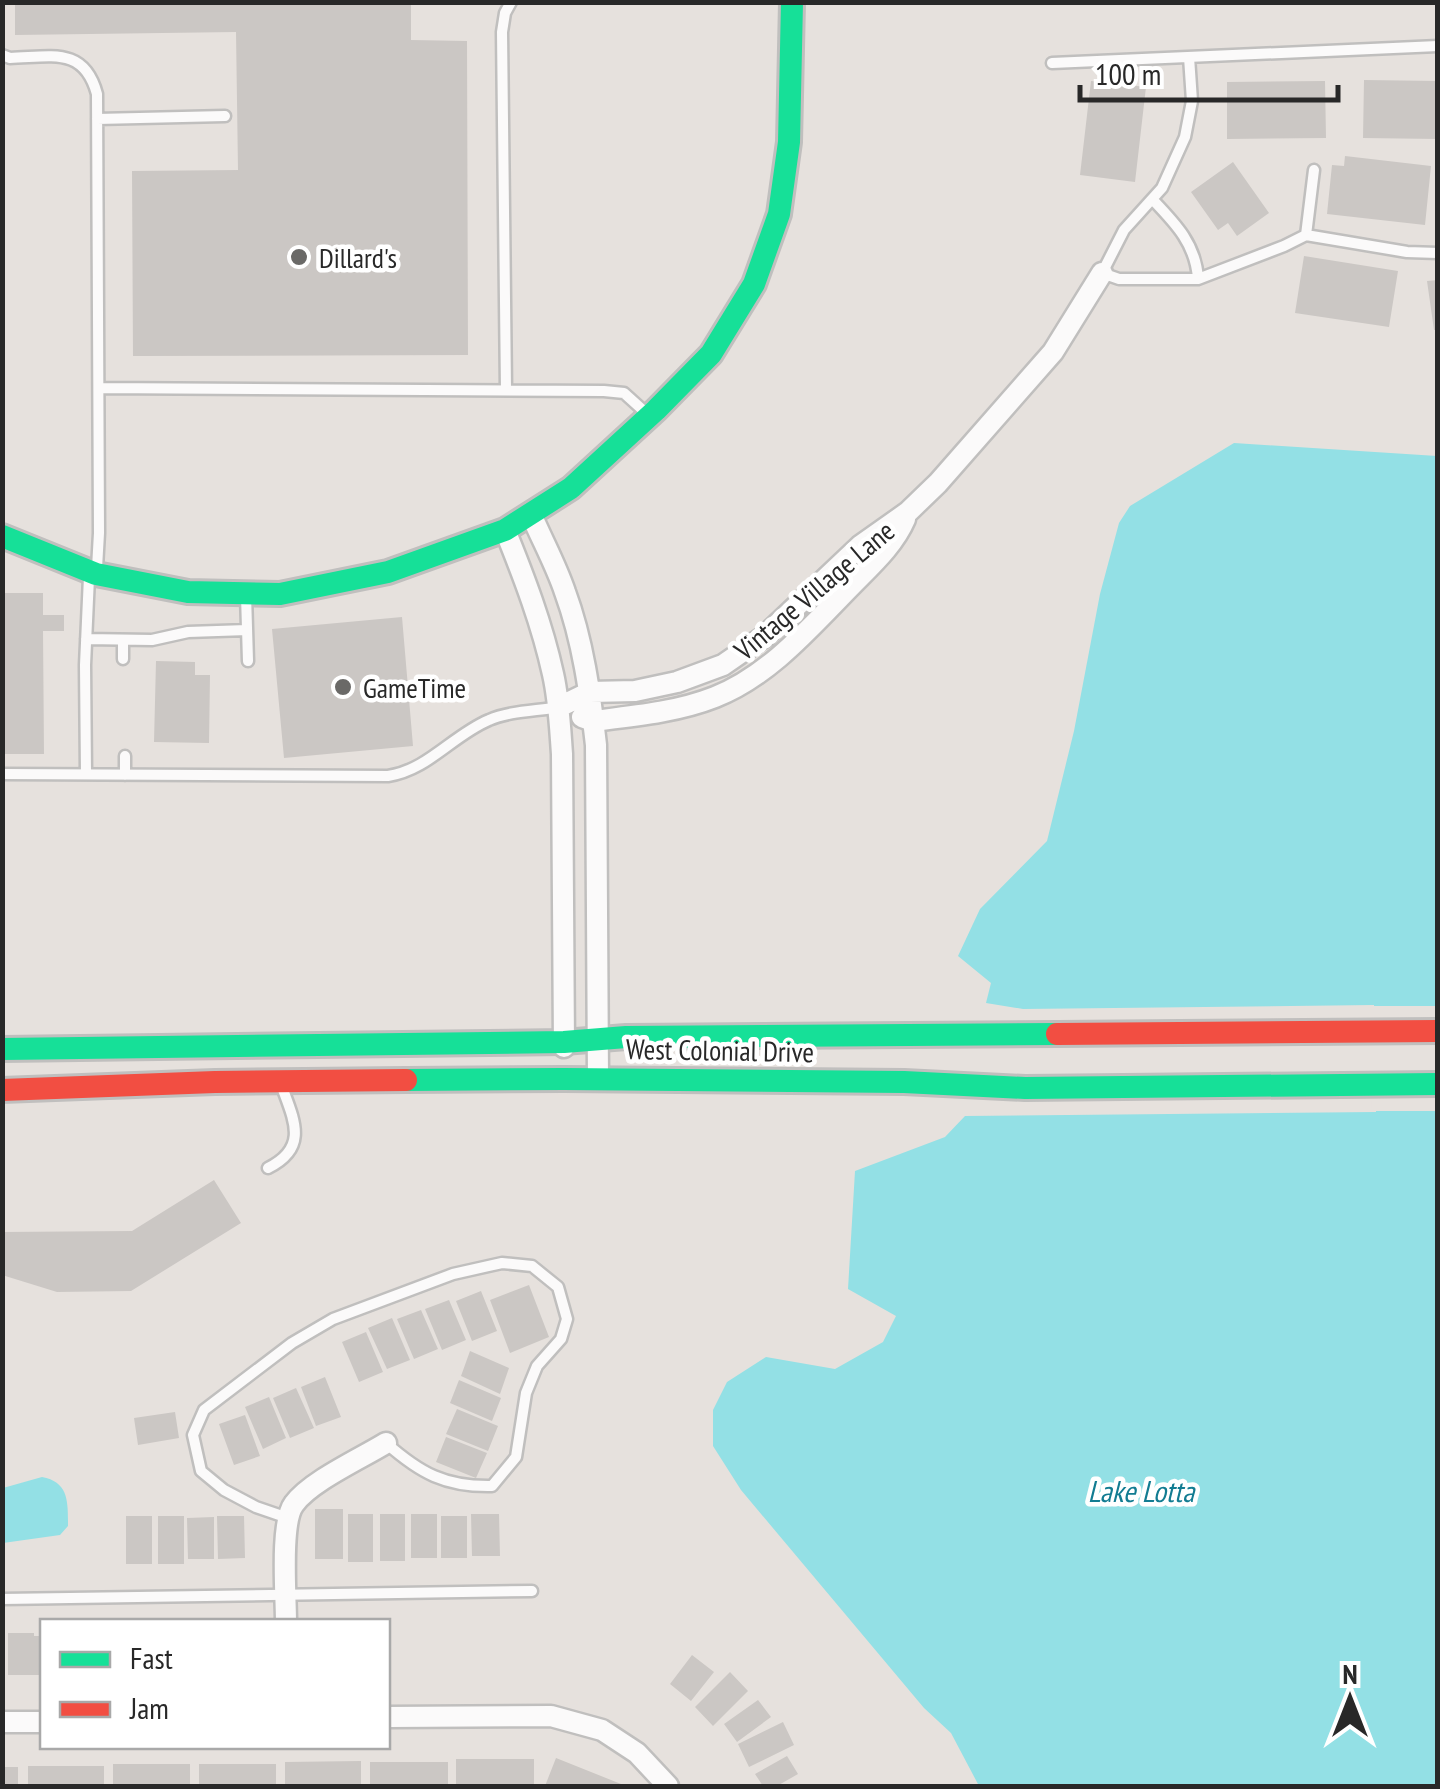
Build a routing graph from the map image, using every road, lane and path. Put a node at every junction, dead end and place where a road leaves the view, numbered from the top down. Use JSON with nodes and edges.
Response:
{"nodes":[{"id":1,"x":510,"y":2,"type":"edge"},
{"id":2,"x":792,"y":2,"type":"edge"},
{"id":3,"x":1438,"y":46,"type":"edge"},
{"id":4,"x":2,"y":55,"type":"edge"},
{"id":5,"x":1189,"y":57,"type":"junction"},
{"id":6,"x":1052,"y":63,"type":"dead end"},
{"id":7,"x":225,"y":116,"type":"dead end"},
{"id":8,"x":97,"y":119,"type":"junction"},
{"id":9,"x":1314,"y":170,"type":"dead end"},
{"id":10,"x":1152,"y":198,"type":"junction"},
{"id":11,"x":1306,"y":235,"type":"junction"},
{"id":12,"x":1438,"y":254,"type":"edge"},
{"id":13,"x":1102,"y":273,"type":"junction"},
{"id":14,"x":1198,"y":279,"type":"junction"},
{"id":15,"x":98,"y":388,"type":"junction"},
{"id":16,"x":506,"y":390,"type":"junction"},
{"id":17,"x":649,"y":416,"type":"junction"},
{"id":18,"x":908,"y":512,"type":"junction"},
{"id":19,"x":531,"y":514,"type":"junction"},
{"id":20,"x":505,"y":530,"type":"junction"},
{"id":21,"x":2,"y":536,"type":"edge"},
{"id":22,"x":93,"y":572,"type":"junction"},
{"id":23,"x":246,"y":594,"type":"junction"},
{"id":24,"x":247,"y":630,"type":"junction"},
{"id":25,"x":86,"y":638,"type":"junction"},
{"id":26,"x":123,"y":640,"type":"junction"},
{"id":27,"x":123,"y":660,"type":"dead end"},
{"id":28,"x":248,"y":661,"type":"dead end"},
{"id":29,"x":590,"y":692,"type":"junction"},
{"id":30,"x":559,"y":707,"type":"junction"},
{"id":31,"x":593,"y":721,"type":"junction"},
{"id":32,"x":125,"y":756,"type":"dead end"},
{"id":33,"x":2,"y":774,"type":"edge"},
{"id":34,"x":86,"y":774,"type":"junction"},
{"id":35,"x":126,"y":774,"type":"junction"},
{"id":36,"x":1438,"y":1031,"type":"edge"},
{"id":37,"x":598,"y":1039,"type":"junction"},
{"id":38,"x":564,"y":1042,"type":"junction"},
{"id":39,"x":2,"y":1049,"type":"edge"},
{"id":40,"x":564,"y":1079,"type":"junction"},
{"id":41,"x":598,"y":1079,"type":"junction"},
{"id":42,"x":280,"y":1082,"type":"junction"},
{"id":43,"x":1438,"y":1084,"type":"edge"},
{"id":44,"x":2,"y":1090,"type":"edge"},
{"id":45,"x":268,"y":1168,"type":"dead end"},
{"id":46,"x":386,"y":1443,"type":"joint"},
{"id":47,"x":288,"y":1518,"type":"junction"},
{"id":48,"x":532,"y":1590,"type":"dead end"},
{"id":49,"x":286,"y":1594,"type":"junction"},
{"id":50,"x":2,"y":1599,"type":"edge"},
{"id":51,"x":286,"y":1619,"type":"edge"},
{"id":52,"x":390,"y":1716,"type":"edge"},
{"id":53,"x":2,"y":1722,"type":"edge"},
{"id":54,"x":40,"y":1722,"type":"edge"},
{"id":55,"x":668,"y":1786,"type":"edge"}],
"edges":[{"from":1,"to":16,"type":"lane"},
{"from":2,"to":17,"type":"main road"},
{"from":3,"to":5,"type":"lane"},
{"from":4,"to":8,"type":"lane"},
{"from":5,"to":6,"type":"lane"},
{"from":5,"to":10,"type":"lane","name":"Vintage Village Lane"},
{"from":7,"to":8,"type":"lane"},
{"from":8,"to":15,"type":"lane"},
{"from":9,"to":11,"type":"lane"},
{"from":10,"to":13,"type":"lane","name":"Vintage Village Lane"},
{"from":10,"to":14,"type":"lane"},
{"from":11,"to":12,"type":"lane"},
{"from":11,"to":14,"type":"lane"},
{"from":13,"to":14,"type":"lane"},
{"from":13,"to":18,"type":"street","name":"Vintage Village Lane"},
{"from":15,"to":16,"type":"lane"},
{"from":15,"to":22,"type":"lane"},
{"from":16,"to":17,"type":"lane"},
{"from":17,"to":19,"type":"main road"},
{"from":18,"to":29,"type":"street","name":"Vintage Village Lane"},
{"from":18,"to":31,"type":"street","name":"Vintage Village Lane"},
{"from":19,"to":20,"type":"main road"},
{"from":19,"to":29,"type":"street"},
{"from":20,"to":23,"type":"main road"},
{"from":20,"to":30,"type":"street"},
{"from":21,"to":22,"type":"main road"},
{"from":22,"to":23,"type":"main road"},
{"from":22,"to":25,"type":"lane"},
{"from":23,"to":24,"type":"lane"},
{"from":24,"to":26,"type":"lane"},
{"from":24,"to":28,"type":"lane"},
{"from":25,"to":26,"type":"lane"},
{"from":25,"to":34,"type":"lane"},
{"from":26,"to":27,"type":"lane"},
{"from":29,"to":30,"type":"street","name":"Vintage Village Lane"},
{"from":29,"to":31,"type":"street"},
{"from":30,"to":31,"type":"street"},
{"from":30,"to":35,"type":"lane"},
{"from":30,"to":38,"type":"street"},
{"from":31,"to":37,"type":"street"},
{"from":32,"to":35,"type":"lane"},
{"from":33,"to":34,"type":"lane"},
{"from":34,"to":35,"type":"lane"},
{"from":36,"to":37,"type":"main road","name":"West Colonial Drive"},
{"from":37,"to":38,"type":"main road","name":"West Colonial Drive"},
{"from":37,"to":41,"type":"street"},
{"from":38,"to":39,"type":"main road","name":"West Colonial Drive"},
{"from":38,"to":40,"type":"street"},
{"from":40,"to":41,"type":"main road","name":"West Colonial Drive"},
{"from":40,"to":42,"type":"main road","name":"West Colonial Drive"},
{"from":41,"to":43,"type":"main road","name":"West Colonial Drive"},
{"from":42,"to":44,"type":"main road","name":"West Colonial Drive"},
{"from":42,"to":45,"type":"lane"},
{"from":46,"to":47,"type":"street"},
{"from":46,"to":47,"type":"lane"},
{"from":47,"to":49,"type":"street"},
{"from":48,"to":49,"type":"lane"},
{"from":49,"to":50,"type":"lane"},
{"from":49,"to":51,"type":"street"},
{"from":52,"to":55,"type":"street"},
{"from":53,"to":54,"type":"street"}]}
